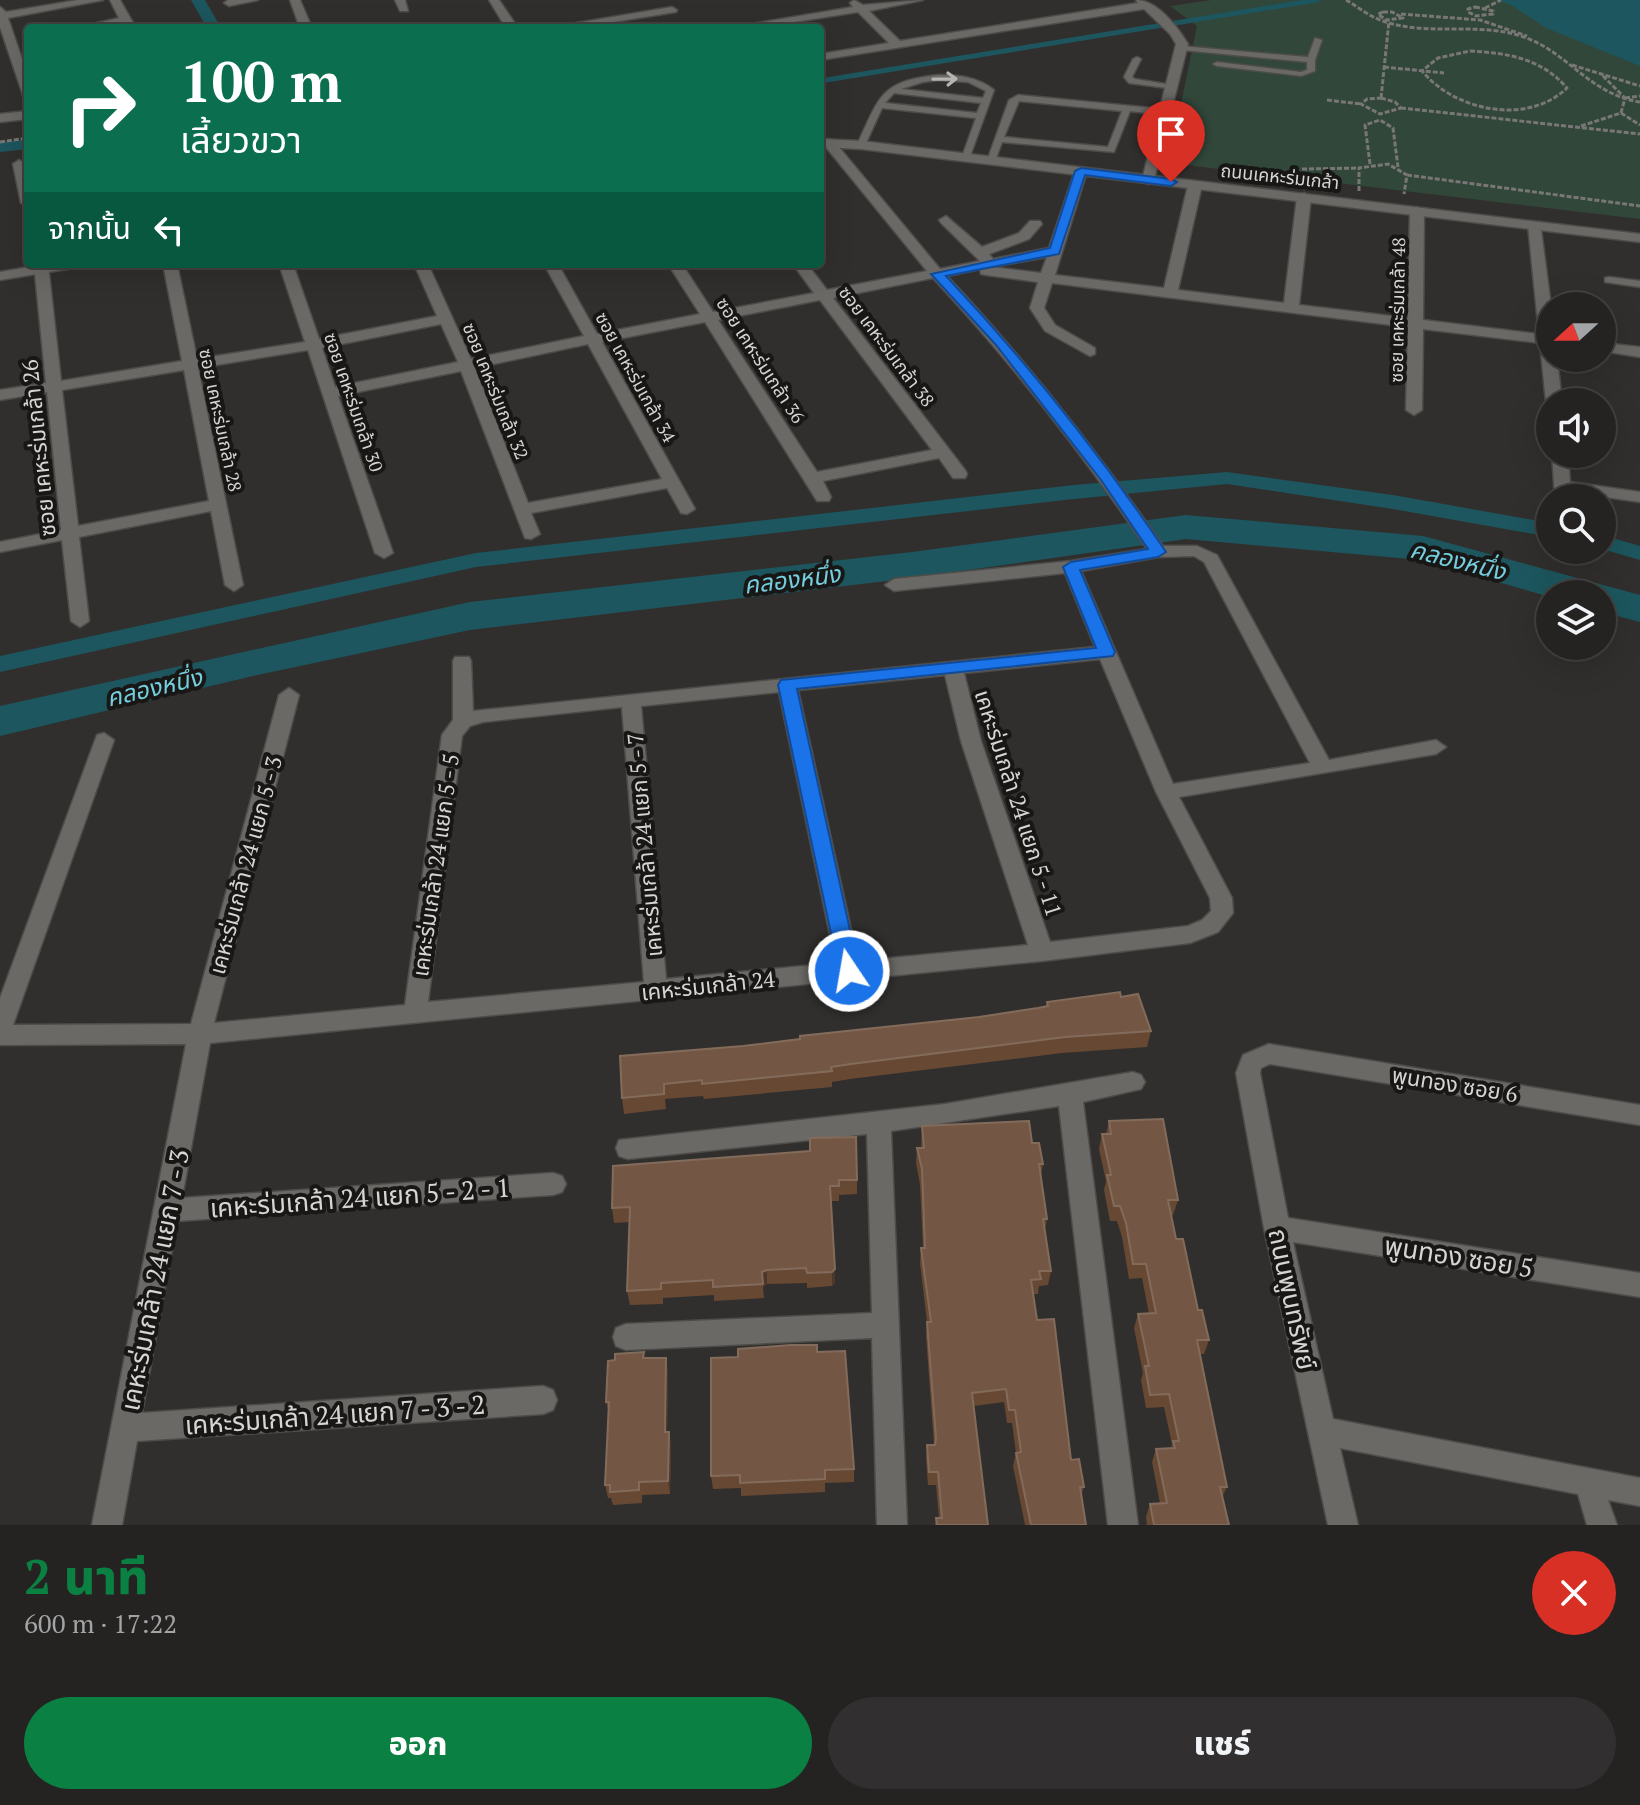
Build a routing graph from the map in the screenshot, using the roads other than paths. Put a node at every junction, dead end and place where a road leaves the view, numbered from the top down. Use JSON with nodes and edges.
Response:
{"nodes":[{"id":1,"x":98,"y":0,"type":"edge"},
{"id":2,"x":115,"y":0,"type":"edge"},
{"id":3,"x":253,"y":0,"type":"edge"},
{"id":4,"x":295,"y":0,"type":"edge"},
{"id":5,"x":498,"y":0,"type":"edge"},
{"id":6,"x":918,"y":0,"type":"edge"},
{"id":7,"x":229,"y":3,"type":"dead end"},
{"id":8,"x":856,"y":4,"type":"edge"},
{"id":9,"x":1147,"y":4,"type":"edge"},
{"id":10,"x":672,"y":10,"type":"dead end"},
{"id":11,"x":1,"y":14,"type":"edge"},
{"id":12,"x":128,"y":24,"type":"edge"},
{"id":13,"x":303,"y":24,"type":"edge"},
{"id":14,"x":510,"y":24,"type":"edge"},
{"id":15,"x":579,"y":24,"type":"edge"},
{"id":16,"x":756,"y":24,"type":"edge"},
{"id":17,"x":1318,"y":40,"type":"dead end"},
{"id":18,"x":897,"y":44,"type":"junction"},
{"id":19,"x":1181,"y":48,"type":"junction"},
{"id":20,"x":824,"y":56,"type":"edge"},
{"id":21,"x":1137,"y":59,"type":"dead end"},
{"id":22,"x":1311,"y":60,"type":"junction"},
{"id":23,"x":23,"y":64,"type":"edge"},
{"id":24,"x":1217,"y":64,"type":"dead end"},
{"id":25,"x":1172,"y":87,"type":"junction"},
{"id":26,"x":892,"y":90,"type":"junction"},
{"id":27,"x":987,"y":101,"type":"junction"},
{"id":28,"x":880,"y":105,"type":"junction"},
{"id":29,"x":1127,"y":109,"type":"junction"},
{"id":30,"x":1162,"y":112,"type":"junction"},
{"id":31,"x":24,"y":115,"type":"edge"},
{"id":32,"x":981,"y":116,"type":"junction"},
{"id":33,"x":0,"y":118,"type":"edge"},
{"id":34,"x":1000,"y":139,"type":"junction"},
{"id":35,"x":824,"y":143,"type":"edge"},
{"id":36,"x":861,"y":145,"type":"junction"},
{"id":37,"x":966,"y":157,"type":"junction"},
{"id":38,"x":991,"y":161,"type":"junction"},
{"id":39,"x":19,"y":164,"type":"dead end"},
{"id":40,"x":1081,"y":171,"type":"junction"},
{"id":41,"x":1148,"y":180,"type":"junction"},
{"id":42,"x":1195,"y":185,"type":"junction"},
{"id":43,"x":24,"y":186,"type":"edge"},
{"id":44,"x":1304,"y":197,"type":"junction"},
{"id":45,"x":1411,"y":210,"type":"junction"},
{"id":46,"x":946,"y":220,"type":"dead end"},
{"id":47,"x":1035,"y":224,"type":"dead end"},
{"id":48,"x":1535,"y":225,"type":"junction"},
{"id":49,"x":1640,"y":238,"type":"edge"},
{"id":50,"x":1055,"y":251,"type":"junction"},
{"id":51,"x":986,"y":259,"type":"junction"},
{"id":52,"x":37,"y":268,"type":"edge"},
{"id":53,"x":42,"y":268,"type":"edge"},
{"id":54,"x":171,"y":268,"type":"edge"},
{"id":55,"x":287,"y":268,"type":"edge"},
{"id":56,"x":423,"y":268,"type":"edge"},
{"id":57,"x":553,"y":268,"type":"edge"},
{"id":58,"x":678,"y":268,"type":"edge"},
{"id":59,"x":803,"y":268,"type":"edge"},
{"id":60,"x":966,"y":269,"type":"junction"},
{"id":61,"x":1047,"y":273,"type":"junction"},
{"id":62,"x":937,"y":274,"type":"junction"},
{"id":63,"x":0,"y":276,"type":"edge"},
{"id":64,"x":1609,"y":280,"type":"dead end"},
{"id":65,"x":1640,"y":284,"type":"edge"},
{"id":66,"x":1170,"y":292,"type":"junction"},
{"id":67,"x":1543,"y":292,"type":"edge"},
{"id":68,"x":824,"y":296,"type":"junction"},
{"id":69,"x":1291,"y":308,"type":"junction"},
{"id":70,"x":710,"y":316,"type":"junction"},
{"id":71,"x":445,"y":319,"type":"junction"},
{"id":72,"x":1413,"y":323,"type":"junction"},
{"id":73,"x":1536,"y":338,"type":"edge"},
{"id":74,"x":593,"y":339,"type":"junction"},
{"id":75,"x":313,"y":345,"type":"junction"},
{"id":76,"x":1616,"y":349,"type":"edge"},
{"id":77,"x":1090,"y":351,"type":"dead end"},
{"id":78,"x":1640,"y":352,"type":"edge"},
{"id":79,"x":466,"y":364,"type":"junction"},
{"id":80,"x":189,"y":365,"type":"junction"},
{"id":81,"x":52,"y":386,"type":"junction"},
{"id":82,"x":329,"y":393,"type":"junction"},
{"id":83,"x":0,"y":395,"type":"edge"},
{"id":84,"x":1414,"y":410,"type":"dead end"},
{"id":85,"x":942,"y":453,"type":"junction"},
{"id":86,"x":959,"y":474,"type":"dead end"},
{"id":87,"x":813,"y":478,"type":"junction"},
{"id":88,"x":671,"y":482,"type":"junction"},
{"id":89,"x":1616,"y":495,"type":"edge"},
{"id":90,"x":823,"y":497,"type":"dead end"},
{"id":91,"x":1640,"y":497,"type":"edge"},
{"id":92,"x":218,"y":504,"type":"junction"},
{"id":93,"x":523,"y":509,"type":"junction"},
{"id":94,"x":687,"y":509,"type":"dead end"},
{"id":95,"x":69,"y":533,"type":"junction"},
{"id":96,"x":531,"y":534,"type":"dead end"},
{"id":97,"x":0,"y":547,"type":"edge"},
{"id":98,"x":1158,"y":551,"type":"junction"},
{"id":99,"x":384,"y":553,"type":"dead end"},
{"id":100,"x":1071,"y":567,"type":"junction"},
{"id":101,"x":234,"y":585,"type":"dead end"},
{"id":102,"x":894,"y":585,"type":"dead end"},
{"id":103,"x":80,"y":621,"type":"dead end"},
{"id":104,"x":1107,"y":652,"type":"junction"},
{"id":105,"x":462,"y":661,"type":"dead end"},
{"id":106,"x":953,"y":668,"type":"junction"},
{"id":107,"x":787,"y":685,"type":"junction"},
{"id":108,"x":289,"y":695,"type":"dead end"},
{"id":109,"x":631,"y":700,"type":"junction"},
{"id":110,"x":463,"y":721,"type":"junction"},
{"id":111,"x":104,"y":740,"type":"dead end"},
{"id":112,"x":1436,"y":747,"type":"dead end"},
{"id":113,"x":1323,"y":768,"type":"junction"},
{"id":114,"x":1166,"y":792,"type":"junction"},
{"id":115,"x":1042,"y":952,"type":"junction"},
{"id":116,"x":849,"y":971,"type":"junction"},
{"id":117,"x":656,"y":990,"type":"junction"},
{"id":118,"x":415,"y":1013,"type":"junction"},
{"id":119,"x":0,"y":1032,"type":"edge"},
{"id":120,"x":200,"y":1034,"type":"junction"},
{"id":121,"x":1248,"y":1073,"type":"joint"},
{"id":122,"x":1133,"y":1082,"type":"dead end"},
{"id":123,"x":1070,"y":1095,"type":"junction"},
{"id":124,"x":1640,"y":1115,"type":"edge"},
{"id":125,"x":879,"y":1124,"type":"junction"},
{"id":126,"x":628,"y":1148,"type":"dead end"},
{"id":127,"x":553,"y":1184,"type":"dead end"},
{"id":128,"x":168,"y":1210,"type":"junction"},
{"id":129,"x":1277,"y":1228,"type":"junction"},
{"id":130,"x":1640,"y":1285,"type":"edge"},
{"id":131,"x":887,"y":1325,"type":"junction"},
{"id":132,"x":626,"y":1337,"type":"dead end"},
{"id":133,"x":543,"y":1400,"type":"dead end"},
{"id":134,"x":126,"y":1428,"type":"junction"},
{"id":135,"x":1320,"y":1430,"type":"junction"},
{"id":136,"x":1588,"y":1482,"type":"junction"},
{"id":137,"x":1640,"y":1492,"type":"edge"},
{"id":138,"x":107,"y":1525,"type":"edge"},
{"id":139,"x":892,"y":1525,"type":"edge"},
{"id":140,"x":1123,"y":1525,"type":"edge"},
{"id":141,"x":1343,"y":1525,"type":"edge"},
{"id":142,"x":1602,"y":1525,"type":"edge"}],
"edges":[{"from":1,"to":11,"type":"street"},
{"from":2,"to":12,"type":"street"},
{"from":3,"to":7,"type":"street"},
{"from":4,"to":13,"type":"street"},
{"from":5,"to":14,"type":"street"},
{"from":6,"to":8,"type":"street"},
{"from":8,"to":16,"type":"street"},
{"from":8,"to":18,"type":"street"},
{"from":9,"to":18,"type":"street"},
{"from":9,"to":19,"type":"street"},
{"from":10,"to":15,"type":"street"},
{"from":11,"to":23,"type":"street"},
{"from":17,"to":22,"type":"lane"},
{"from":18,"to":20,"type":"street"},
{"from":19,"to":22,"type":"lane"},
{"from":19,"to":25,"type":"street"},
{"from":21,"to":25,"type":"lane"},
{"from":22,"to":24,"type":"lane"},
{"from":25,"to":30,"type":"street"},
{"from":26,"to":27,"type":"lane"},
{"from":26,"to":27,"type":"lane","one_way":true},
{"from":26,"to":28,"type":"lane"},
{"from":27,"to":32,"type":"lane"},
{"from":28,"to":32,"type":"lane"},
{"from":28,"to":36,"type":"lane"},
{"from":29,"to":30,"type":"lane"},
{"from":29,"to":34,"type":"lane"},
{"from":29,"to":34,"type":"lane"},
{"from":30,"to":41,"type":"street"},
{"from":31,"to":33,"type":"street"},
{"from":32,"to":37,"type":"lane"},
{"from":34,"to":38,"type":"lane"},
{"from":35,"to":36,"type":"street","name":"ถนนเคหะร่มเกล้า"},
{"from":35,"to":62,"type":"street"},
{"from":36,"to":37,"type":"street","name":"ถนนเคหะร่มเกล้า"},
{"from":37,"to":38,"type":"street","name":"ถนนเคหะร่มเกล้า"},
{"from":38,"to":40,"type":"street","name":"ถนนเคหะร่มเกล้า"},
{"from":39,"to":43,"type":"street"},
{"from":40,"to":41,"type":"street","name":"ถนนเคหะร่มเกล้า"},
{"from":40,"to":50,"type":"street"},
{"from":41,"to":42,"type":"street","name":"ถนนเคหะร่มเกล้า"},
{"from":42,"to":44,"type":"street","name":"ถนนเคหะร่มเกล้า"},
{"from":42,"to":66,"type":"street"},
{"from":44,"to":45,"type":"street","name":"ถนนเคหะร่มเกล้า"},
{"from":44,"to":69,"type":"street"},
{"from":45,"to":48,"type":"street","name":"ถนนเคหะร่มเกล้า"},
{"from":45,"to":72,"type":"street","name":"ซอย เคหะร่มเกล้า 48"},
{"from":46,"to":51,"type":"street"},
{"from":47,"to":51,"type":"street"},
{"from":48,"to":49,"type":"street","name":"ถนนเคหะร่มเกล้า"},
{"from":48,"to":67,"type":"street"},
{"from":50,"to":51,"type":"street"},
{"from":50,"to":61,"type":"street"},
{"from":51,"to":60,"type":"street"},
{"from":52,"to":63,"type":"street"},
{"from":53,"to":81,"type":"street","name":"ซอย เคหะร่มเกล้า 26"},
{"from":54,"to":80,"type":"street","name":"ซอย เคหะร่มเกล้า 28"},
{"from":55,"to":75,"type":"street","name":"ซอย เคหะร่มเกล้า 30"},
{"from":56,"to":71,"type":"street","name":"ซอย เคหะร่มเกล้า 32"},
{"from":57,"to":74,"type":"street","name":"ซอย เคหะร่มเกล้า 34"},
{"from":58,"to":70,"type":"street","name":"ซอย เคหะร่มเกล้า 36"},
{"from":59,"to":68,"type":"street","name":"ซอย เคหะร่มเกล้า 38"},
{"from":60,"to":61,"type":"street"},
{"from":60,"to":62,"type":"street"},
{"from":61,"to":66,"type":"street"},
{"from":61,"to":77,"type":"street"},
{"from":62,"to":68,"type":"street"},
{"from":62,"to":98,"type":"street"},
{"from":64,"to":65,"type":"lane"},
{"from":66,"to":69,"type":"street"},
{"from":68,"to":70,"type":"street"},
{"from":68,"to":85,"type":"street","name":"ซอย เคหะร่มเกล้า 38"},
{"from":69,"to":72,"type":"street"},
{"from":70,"to":74,"type":"street"},
{"from":70,"to":87,"type":"street","name":"ซอย เคหะร่มเกล้า 36"},
{"from":71,"to":75,"type":"street"},
{"from":71,"to":79,"type":"street","name":"ซอย เคหะร่มเกล้า 32"},
{"from":72,"to":73,"type":"street"},
{"from":72,"to":84,"type":"street","name":"ซอย เคหะร่มเกล้า 48"},
{"from":74,"to":79,"type":"street"},
{"from":74,"to":88,"type":"street","name":"ซอย เคหะร่มเกล้า 34"},
{"from":75,"to":80,"type":"street"},
{"from":75,"to":82,"type":"street","name":"ซอย เคหะร่มเกล้า 30"},
{"from":76,"to":78,"type":"street"},
{"from":79,"to":82,"type":"street"},
{"from":79,"to":93,"type":"street","name":"ซอย เคหะร่มเกล้า 32"},
{"from":80,"to":81,"type":"street"},
{"from":80,"to":92,"type":"street","name":"ซอย เคหะร่มเกล้า 28"},
{"from":81,"to":83,"type":"street"},
{"from":81,"to":95,"type":"street","name":"ซอย เคหะร่มเกล้า 26"},
{"from":82,"to":99,"type":"street","name":"ซอย เคหะร่มเกล้า 30"},
{"from":85,"to":86,"type":"street","name":"ซอย เคหะร่มเกล้า 38"},
{"from":85,"to":87,"type":"street"},
{"from":87,"to":90,"type":"street","name":"ซอย เคหะร่มเกล้า 36"},
{"from":88,"to":93,"type":"street"},
{"from":88,"to":94,"type":"street","name":"ซอย เคหะร่มเกล้า 34"},
{"from":89,"to":91,"type":"street"},
{"from":92,"to":95,"type":"street"},
{"from":92,"to":101,"type":"street","name":"ซอย เคหะร่มเกล้า 28"},
{"from":93,"to":96,"type":"street","name":"ซอย เคหะร่มเกล้า 32"},
{"from":95,"to":97,"type":"street"},
{"from":95,"to":103,"type":"street","name":"ซอย เคหะร่มเกล้า 26"},
{"from":98,"to":100,"type":"street"},
{"from":98,"to":113,"type":"street"},
{"from":100,"to":102,"type":"street"},
{"from":100,"to":104,"type":"street","name":"เคหะร่มเกล้า 24"},
{"from":104,"to":106,"type":"street"},
{"from":104,"to":114,"type":"street","name":"เคหะร่มเกล้า 24"},
{"from":105,"to":110,"type":"street"},
{"from":106,"to":107,"type":"street"},
{"from":106,"to":115,"type":"street","name":"เคหะร่มเกล้า 24 แยก 5 - 11"},
{"from":107,"to":109,"type":"street"},
{"from":107,"to":116,"type":"street"},
{"from":108,"to":120,"type":"street","name":"เคหะร่มเกล้า 24 แยก 5 - 3"},
{"from":109,"to":110,"type":"street"},
{"from":109,"to":117,"type":"street","name":"เคหะร่มเกล้า 24 แยก 5 - 7"},
{"from":110,"to":118,"type":"street","name":"เคหะร่มเกล้า 24 แยก 5 - 5"},
{"from":111,"to":119,"type":"street"},
{"from":112,"to":113,"type":"street"},
{"from":113,"to":114,"type":"street"},
{"from":114,"to":115,"type":"street","name":"เคหะร่มเกล้า 24"},
{"from":115,"to":116,"type":"street","name":"เคหะร่มเกล้า 24"},
{"from":116,"to":117,"type":"street","name":"เคหะร่มเกล้า 24"},
{"from":117,"to":118,"type":"street","name":"เคหะร่มเกล้า 24"},
{"from":118,"to":120,"type":"street","name":"เคหะร่มเกล้า 24"},
{"from":119,"to":120,"type":"street","name":"เคหะร่มเกล้า 24"},
{"from":120,"to":128,"type":"street","name":"เคหะร่มเกล้า 24 แยก 7 - 3"},
{"from":121,"to":124,"type":"street","name":"พูนทอง ซอย 6"},
{"from":121,"to":129,"type":"street","name":"ถนนพูนทรัพย์"},
{"from":122,"to":123,"type":"street"},
{"from":123,"to":125,"type":"street"},
{"from":123,"to":140,"type":"street"},
{"from":125,"to":126,"type":"street"},
{"from":125,"to":131,"type":"street"},
{"from":127,"to":128,"type":"street","name":"เคหะร่มเกล้า 24 แยก 5 - 2 - 1"},
{"from":128,"to":134,"type":"street","name":"เคหะร่มเกล้า 24 แยก 7 - 3"},
{"from":129,"to":130,"type":"street","name":"พูนทอง ซอย 5"},
{"from":129,"to":135,"type":"street","name":"ถนนพูนทรัพย์"},
{"from":131,"to":132,"type":"street"},
{"from":131,"to":139,"type":"street"},
{"from":133,"to":134,"type":"street","name":"เคหะร่มเกล้า 24 แยก 7 - 3 - 2"},
{"from":134,"to":138,"type":"street","name":"เคหะร่มเกล้า 24 แยก 7 - 3"},
{"from":135,"to":136,"type":"street"},
{"from":135,"to":141,"type":"street","name":"ถนนพูนทรัพย์"},
{"from":136,"to":137,"type":"street"},
{"from":136,"to":142,"type":"street"}]}
